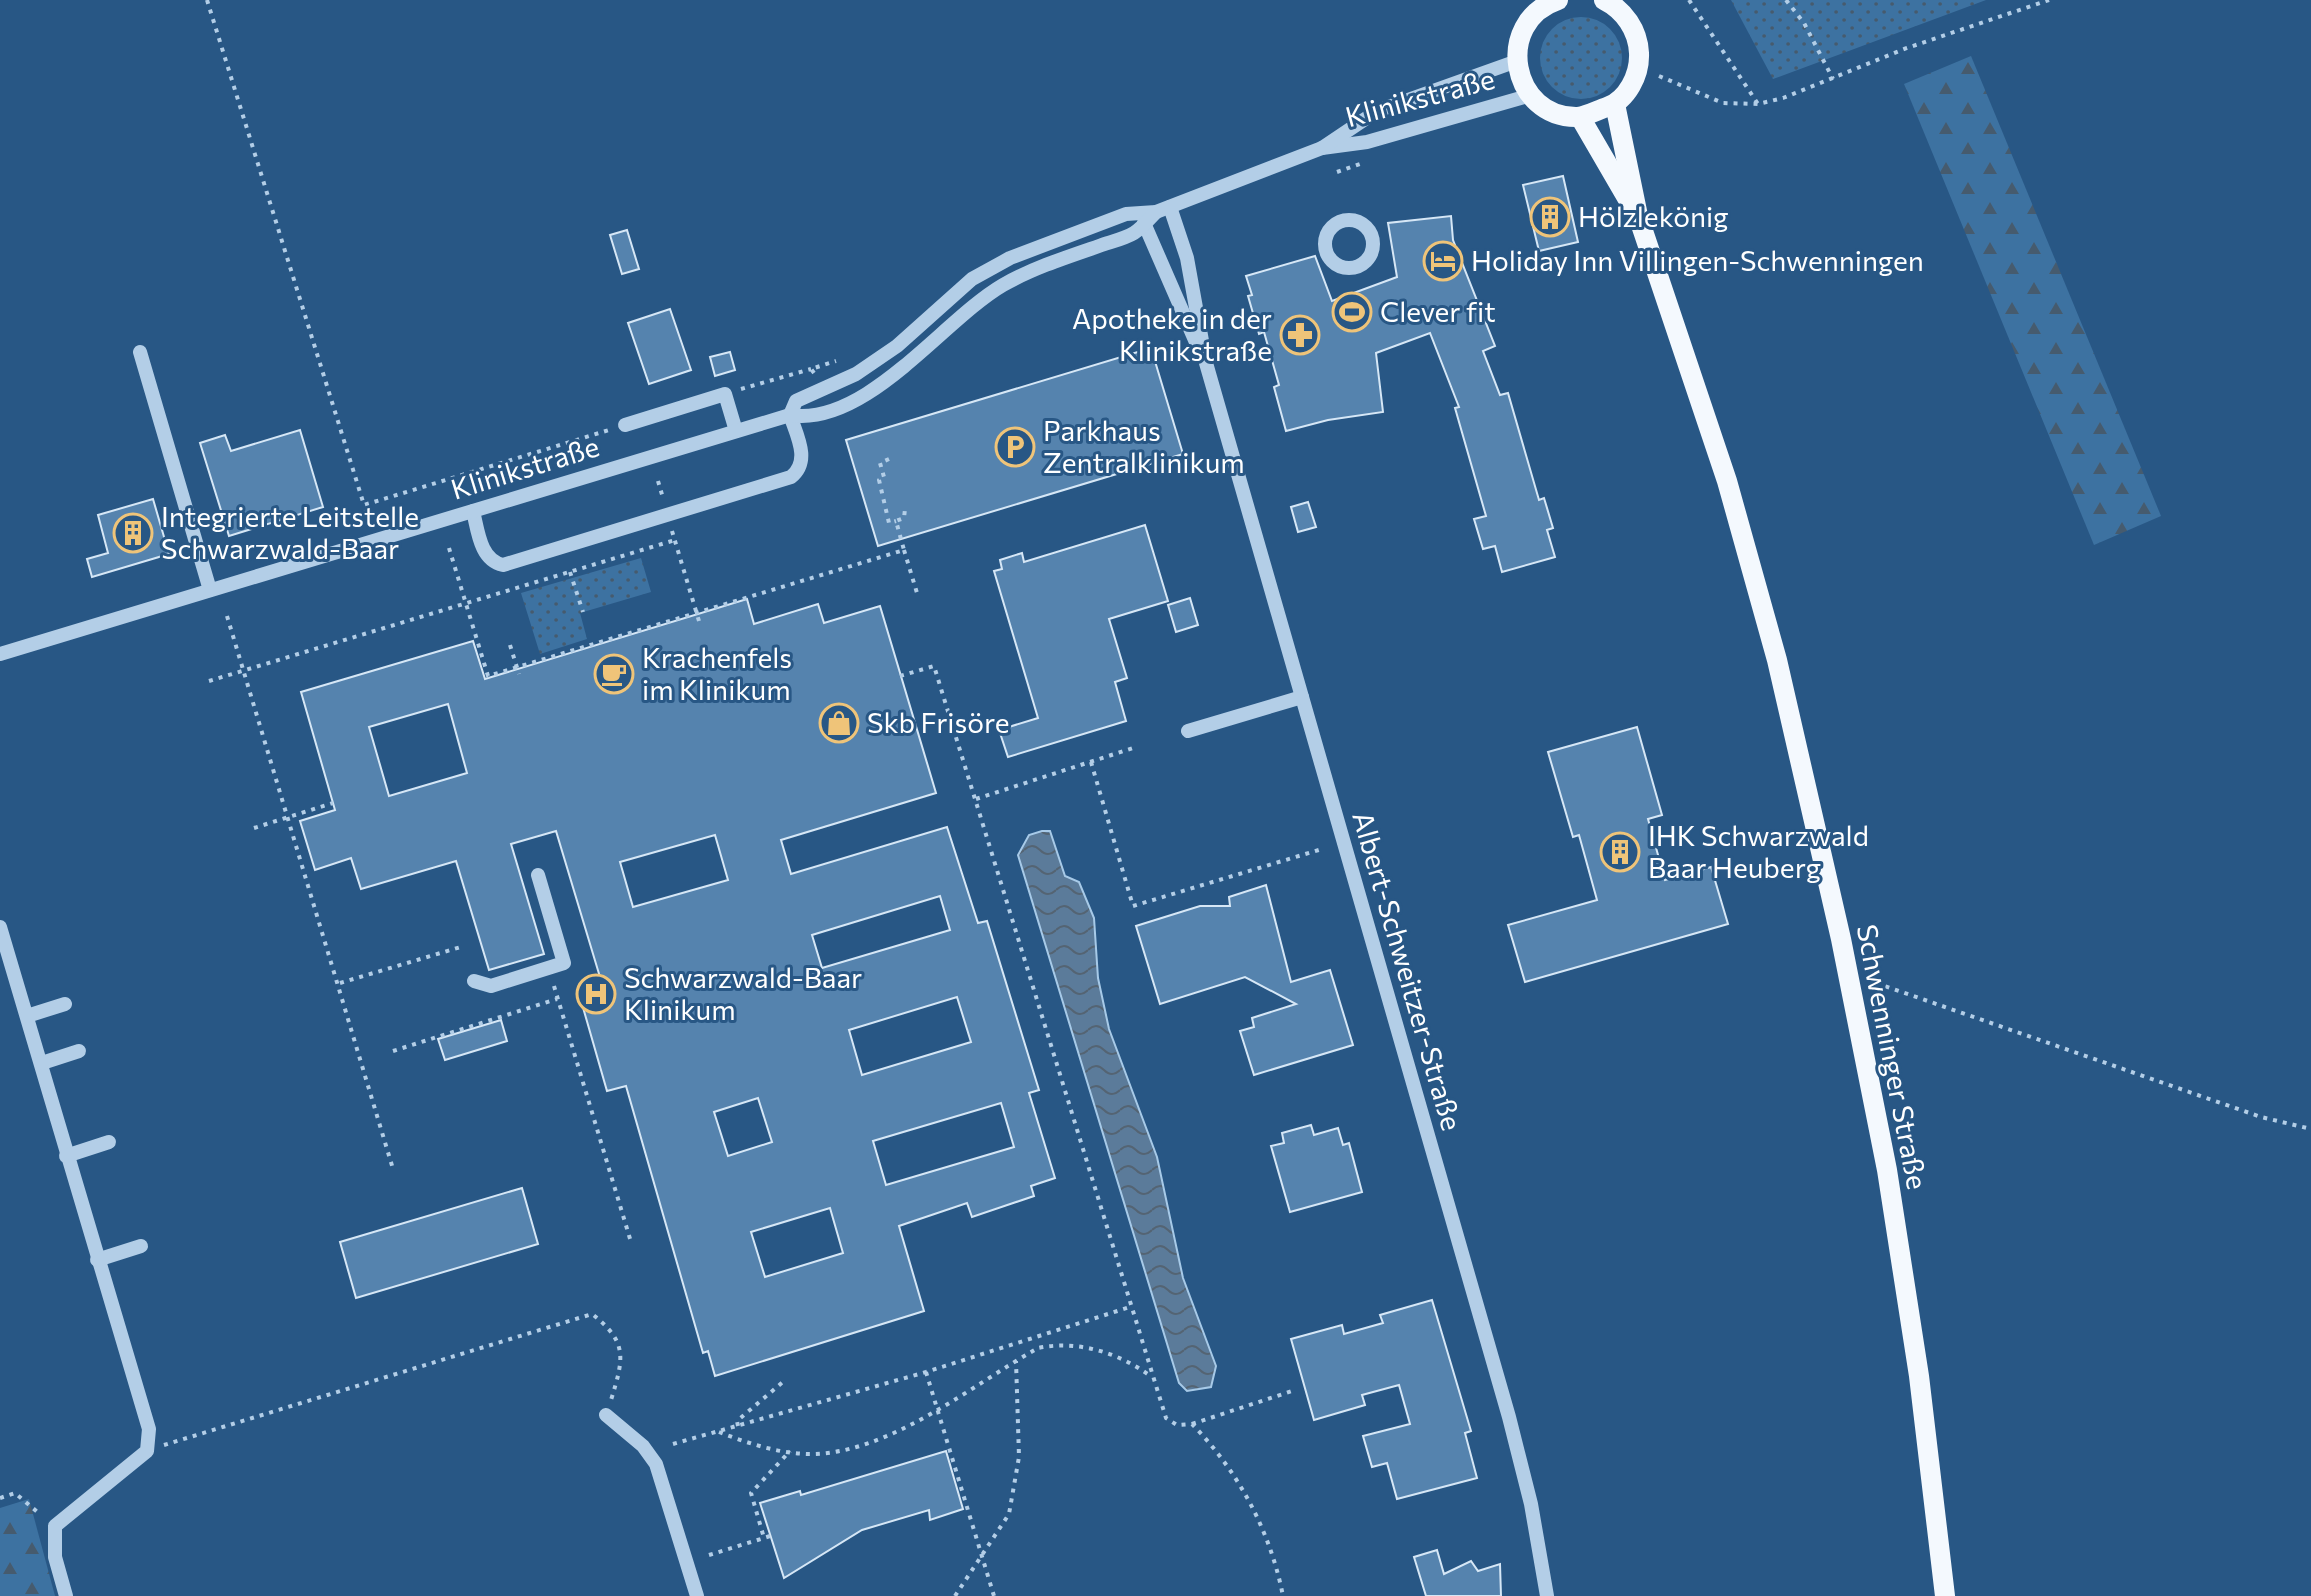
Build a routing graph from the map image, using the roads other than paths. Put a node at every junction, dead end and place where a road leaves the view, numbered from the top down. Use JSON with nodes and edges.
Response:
{"nodes":[{"id":1,"x":1604,"y":0,"type":"edge"},
{"id":2,"x":1546,"y":2,"type":"edge"},
{"id":3,"x":1517,"y":61,"type":"junction"},
{"id":4,"x":1531,"y":95,"type":"junction"},
{"id":5,"x":1615,"y":104,"type":"junction"},
{"id":6,"x":1580,"y":117,"type":"junction"},
{"id":7,"x":1322,"y":148,"type":"junction"},
{"id":8,"x":1163,"y":209,"type":"junction"},
{"id":9,"x":1638,"y":216,"type":"junction"},
{"id":10,"x":1144,"y":223,"type":"junction"},
{"id":11,"x":140,"y":352,"type":"dead end"},
{"id":12,"x":1206,"y":363,"type":"junction"},
{"id":13,"x":790,"y":415,"type":"junction"},
{"id":14,"x":625,"y":425,"type":"road end"},
{"id":15,"x":736,"y":431,"type":"junction"},
{"id":16,"x":473,"y":511,"type":"junction"},
{"id":17,"x":210,"y":590,"type":"junction"},
{"id":18,"x":0,"y":654,"type":"edge"},
{"id":19,"x":1302,"y":697,"type":"junction"},
{"id":20,"x":1188,"y":731,"type":"dead end"},
{"id":21,"x":538,"y":875,"type":"dead end"},
{"id":22,"x":0,"y":927,"type":"edge"},
{"id":23,"x":474,"y":981,"type":"dead end"},
{"id":24,"x":65,"y":1004,"type":"dead end"},
{"id":25,"x":27,"y":1016,"type":"junction"},
{"id":26,"x":79,"y":1051,"type":"dead end"},
{"id":27,"x":42,"y":1063,"type":"junction"},
{"id":28,"x":109,"y":1142,"type":"dead end"},
{"id":29,"x":66,"y":1156,"type":"junction"},
{"id":30,"x":141,"y":1246,"type":"dead end"},
{"id":31,"x":97,"y":1260,"type":"junction"},
{"id":32,"x":606,"y":1415,"type":"road end"},
{"id":33,"x":66,"y":1596,"type":"edge"},
{"id":34,"x":697,"y":1596,"type":"edge"},
{"id":35,"x":1547,"y":1596,"type":"edge"},
{"id":36,"x":1945,"y":1596,"type":"edge"}],
"edges":[{"from":1,"to":5,"type":"main road"},
{"from":2,"to":3,"type":"main road"},
{"from":3,"to":4,"type":"main road"},
{"from":3,"to":7,"type":"street","name":"Klinikstraße"},
{"from":4,"to":6,"type":"main road"},
{"from":4,"to":7,"type":"street","name":"Klinikstraße"},
{"from":5,"to":6,"type":"main road"},
{"from":5,"to":9,"type":"main road","name":"Schwenninger Straße"},
{"from":6,"to":9,"type":"main road","name":"Schwenninger Straße"},
{"from":7,"to":8,"type":"street","name":"Klinikstraße"},
{"from":8,"to":10,"type":"street","name":"Klinikstraße"},
{"from":8,"to":12,"type":"street","name":"Albert-Schweitzer-Straße"},
{"from":8,"to":13,"type":"street","name":"Klinikstraße"},
{"from":9,"to":36,"type":"main road","name":"Schwenninger Straße"},
{"from":10,"to":12,"type":"street","name":"Albert-Schweitzer-Straße"},
{"from":10,"to":13,"type":"street","name":"Klinikstraße"},
{"from":11,"to":17,"type":"street"},
{"from":12,"to":19,"type":"street","name":"Albert-Schweitzer-Straße"},
{"from":13,"to":15,"type":"street","name":"Klinikstraße"},
{"from":13,"to":16,"type":"street"},
{"from":14,"to":15,"type":"street"},
{"from":15,"to":16,"type":"street","name":"Klinikstraße"},
{"from":16,"to":17,"type":"street","name":"Klinikstraße"},
{"from":17,"to":18,"type":"street","name":"Klinikstraße"},
{"from":19,"to":20,"type":"street"},
{"from":19,"to":35,"type":"street","name":"Albert-Schweitzer-Straße"},
{"from":21,"to":23,"type":"street"},
{"from":22,"to":25,"type":"street"},
{"from":24,"to":25,"type":"street"},
{"from":25,"to":27,"type":"street"},
{"from":26,"to":27,"type":"street"},
{"from":27,"to":29,"type":"street"},
{"from":28,"to":29,"type":"street"},
{"from":29,"to":31,"type":"street"},
{"from":30,"to":31,"type":"street"},
{"from":31,"to":33,"type":"street"},
{"from":32,"to":34,"type":"street"}]}
